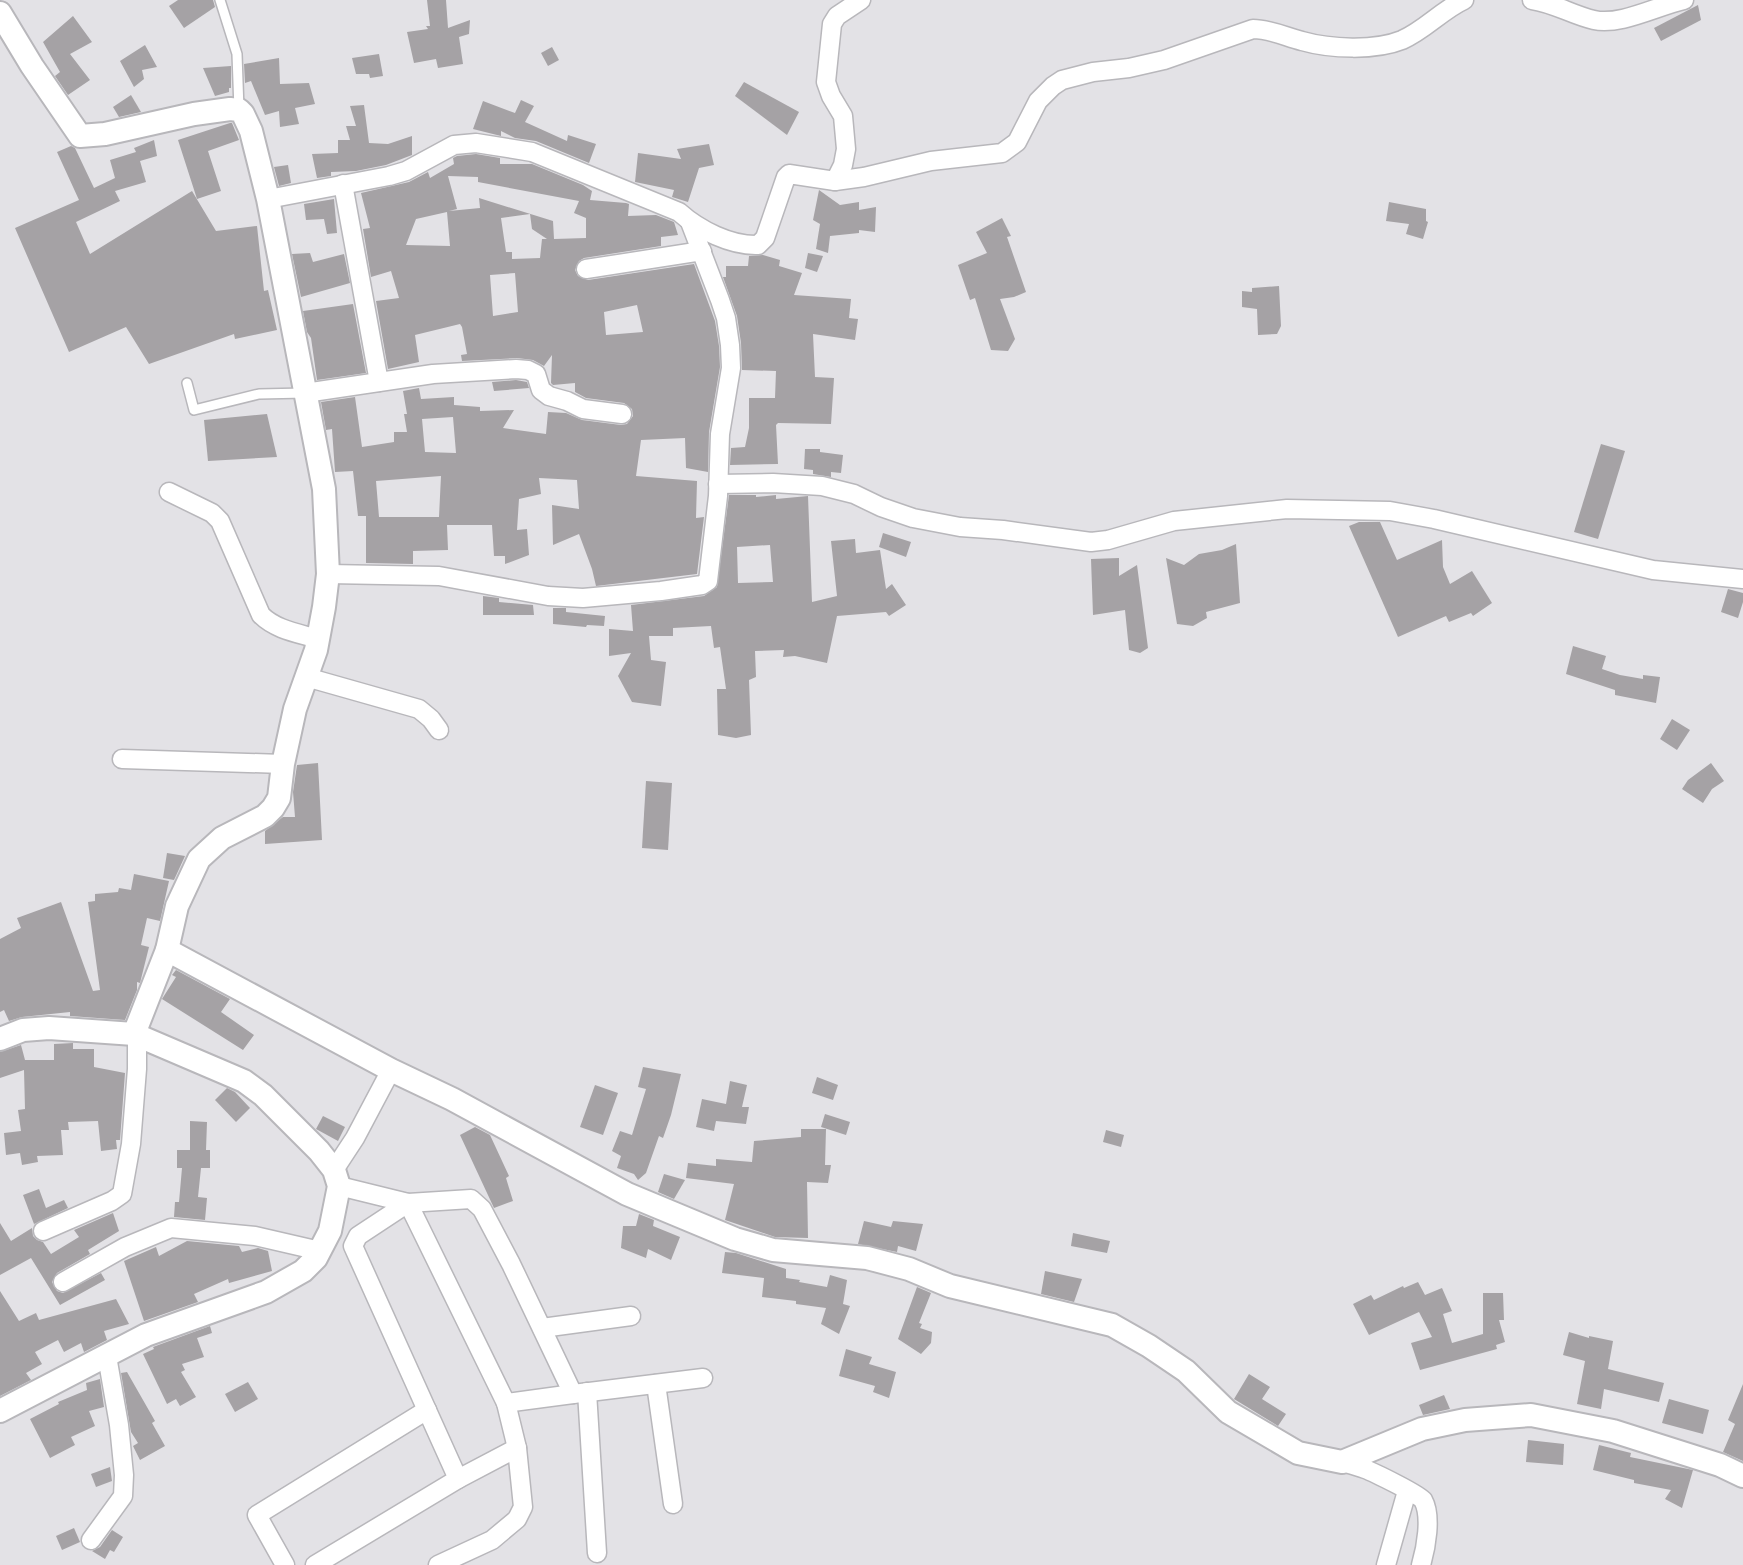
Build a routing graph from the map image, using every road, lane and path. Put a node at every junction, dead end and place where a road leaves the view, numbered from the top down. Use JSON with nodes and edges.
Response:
{"nodes":[{"id":1,"x":220,"y":0,"type":"edge"},
{"id":2,"x":861,"y":0,"type":"edge"},
{"id":3,"x":1464,"y":0,"type":"edge"},
{"id":4,"x":1532,"y":0,"type":"edge"},
{"id":5,"x":1684,"y":0,"type":"edge"},
{"id":6,"x":0,"y":13,"type":"edge"},
{"id":7,"x":239,"y":110,"type":"junction"},
{"id":8,"x":835,"y":181,"type":"junction"},
{"id":9,"x":343,"y":184,"type":"junction"},
{"id":10,"x":268,"y":199,"type":"junction"},
{"id":11,"x":690,"y":222,"type":"junction"},
{"id":12,"x":702,"y":251,"type":"junction"},
{"id":13,"x":586,"y":269,"type":"dead end"},
{"id":14,"x":379,"y":382,"type":"junction"},
{"id":15,"x":187,"y":383,"type":"dead end"},
{"id":16,"x":304,"y":393,"type":"junction"},
{"id":17,"x":622,"y":414,"type":"dead end"},
{"id":18,"x":718,"y":484,"type":"junction"},
{"id":19,"x":169,"y":492,"type":"dead end"},
{"id":20,"x":328,"y":574,"type":"junction"},
{"id":21,"x":1743,"y":579,"type":"edge"},
{"id":22,"x":318,"y":639,"type":"junction"},
{"id":23,"x":306,"y":677,"type":"junction"},
{"id":24,"x":439,"y":730,"type":"dead end"},
{"id":25,"x":122,"y":759,"type":"dead end"},
{"id":26,"x":283,"y":764,"type":"junction"},
{"id":27,"x":166,"y":950,"type":"junction"},
{"id":28,"x":136,"y":1035,"type":"junction"},
{"id":29,"x":0,"y":1039,"type":"edge"},
{"id":30,"x":391,"y":1070,"type":"junction"},
{"id":31,"x":337,"y":1178,"type":"junction"},
{"id":32,"x":408,"y":1203,"type":"junction"},
{"id":33,"x":43,"y":1231,"type":"dead end"},
{"id":34,"x":320,"y":1251,"type":"junction"},
{"id":35,"x":63,"y":1282,"type":"dead end"},
{"id":36,"x":631,"y":1316,"type":"dead end"},
{"id":37,"x":542,"y":1328,"type":"junction"},
{"id":38,"x":107,"y":1356,"type":"junction"},
{"id":39,"x":703,"y":1378,"type":"dead end"},
{"id":40,"x":656,"y":1384,"type":"junction"},
{"id":41,"x":580,"y":1393,"type":"junction"},
{"id":42,"x":506,"y":1403,"type":"junction"},
{"id":43,"x":427,"y":1410,"type":"junction"},
{"id":44,"x":0,"y":1411,"type":"edge"},
{"id":45,"x":517,"y":1448,"type":"junction"},
{"id":46,"x":1342,"y":1462,"type":"junction"},
{"id":47,"x":1743,"y":1476,"type":"edge"},
{"id":48,"x":458,"y":1479,"type":"junction"},
{"id":49,"x":1407,"y":1491,"type":"junction"},
{"id":50,"x":673,"y":1504,"type":"dead end"},
{"id":51,"x":92,"y":1540,"type":"dead end"},
{"id":52,"x":597,"y":1553,"type":"dead end"},
{"id":53,"x":285,"y":1565,"type":"edge"},
{"id":54,"x":315,"y":1565,"type":"edge"},
{"id":55,"x":438,"y":1565,"type":"edge"},
{"id":56,"x":1386,"y":1565,"type":"edge"},
{"id":57,"x":1421,"y":1565,"type":"edge"}],
"edges":[{"from":1,"to":7,"type":"lane"},
{"from":2,"to":8,"type":"street"},
{"from":3,"to":8,"type":"street"},
{"from":4,"to":5,"type":"street"},
{"from":6,"to":7,"type":"street"},
{"from":7,"to":10,"type":"street"},
{"from":8,"to":11,"type":"street"},
{"from":9,"to":10,"type":"street"},
{"from":9,"to":11,"type":"street"},
{"from":9,"to":14,"type":"street"},
{"from":10,"to":16,"type":"street"},
{"from":11,"to":12,"type":"street"},
{"from":12,"to":13,"type":"street"},
{"from":12,"to":18,"type":"street"},
{"from":14,"to":16,"type":"street"},
{"from":14,"to":17,"type":"street"},
{"from":15,"to":16,"type":"lane"},
{"from":16,"to":20,"type":"street"},
{"from":18,"to":20,"type":"street"},
{"from":18,"to":21,"type":"street"},
{"from":19,"to":22,"type":"street"},
{"from":20,"to":22,"type":"street"},
{"from":22,"to":23,"type":"street"},
{"from":23,"to":24,"type":"street"},
{"from":23,"to":26,"type":"street"},
{"from":25,"to":26,"type":"street"},
{"from":26,"to":27,"type":"street"},
{"from":27,"to":28,"type":"street"},
{"from":27,"to":30,"type":"street"},
{"from":28,"to":29,"type":"street"},
{"from":28,"to":31,"type":"street"},
{"from":28,"to":33,"type":"street"},
{"from":30,"to":31,"type":"street"},
{"from":30,"to":46,"type":"street"},
{"from":31,"to":32,"type":"street"},
{"from":31,"to":34,"type":"street"},
{"from":32,"to":37,"type":"street"},
{"from":32,"to":42,"type":"street"},
{"from":32,"to":43,"type":"street"},
{"from":34,"to":35,"type":"street"},
{"from":34,"to":38,"type":"street"},
{"from":36,"to":37,"type":"street"},
{"from":37,"to":41,"type":"street"},
{"from":38,"to":44,"type":"street"},
{"from":38,"to":51,"type":"street"},
{"from":39,"to":40,"type":"street"},
{"from":40,"to":41,"type":"street"},
{"from":40,"to":50,"type":"street"},
{"from":41,"to":42,"type":"street"},
{"from":41,"to":52,"type":"street"},
{"from":42,"to":45,"type":"street"},
{"from":43,"to":48,"type":"street"},
{"from":43,"to":53,"type":"street"},
{"from":45,"to":48,"type":"street"},
{"from":45,"to":55,"type":"street"},
{"from":46,"to":47,"type":"street"},
{"from":46,"to":49,"type":"street"},
{"from":48,"to":54,"type":"street"},
{"from":49,"to":56,"type":"street"},
{"from":49,"to":57,"type":"street"}]}
